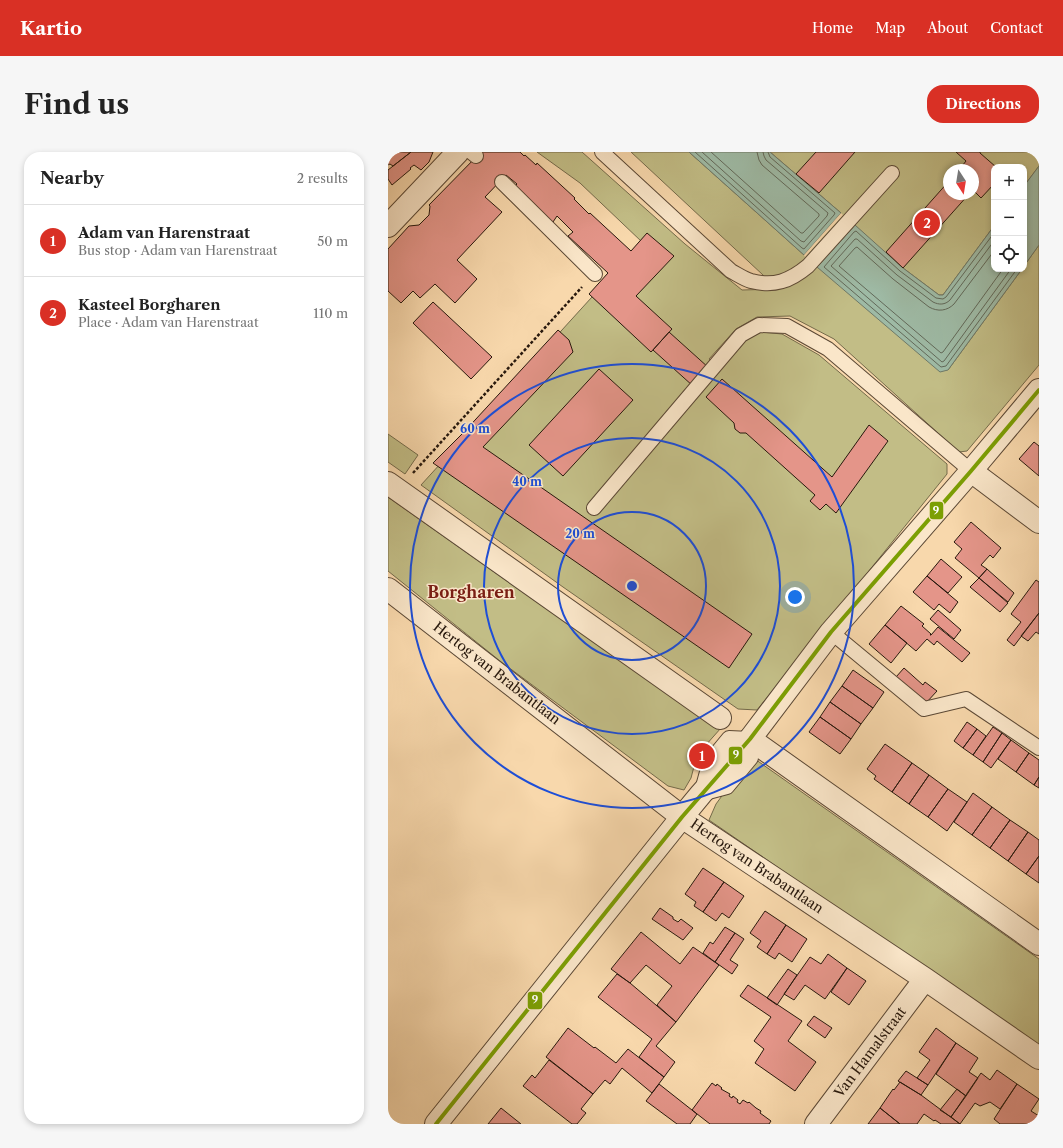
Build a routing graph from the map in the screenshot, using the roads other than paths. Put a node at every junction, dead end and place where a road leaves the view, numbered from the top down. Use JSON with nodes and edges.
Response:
{"nodes":[{"id":1,"x":602,"y":152,"type":"edge"},
{"id":2,"x":468,"y":153,"type":"edge"},
{"id":3,"x":892,"y":173,"type":"dead end"},
{"id":4,"x":502,"y":182,"type":"dead end"},
{"id":5,"x":388,"y":226,"type":"edge"},
{"id":6,"x":595,"y":274,"type":"road end"},
{"id":7,"x":1039,"y":390,"type":"edge"},
{"id":8,"x":971,"y":471,"type":"junction"},
{"id":9,"x":393,"y":487,"type":"edge"},
{"id":10,"x":594,"y":508,"type":"dead end"},
{"id":11,"x":1039,"y":522,"type":"edge"},
{"id":12,"x":388,"y":589,"type":"edge"},
{"id":13,"x":831,"y":632,"type":"junction"},
{"id":14,"x":720,"y":718,"type":"dead end"},
{"id":15,"x":750,"y":739,"type":"junction"},
{"id":16,"x":1039,"y":748,"type":"edge"},
{"id":17,"x":682,"y":816,"type":"junction"},
{"id":18,"x":1039,"y":944,"type":"edge"},
{"id":19,"x":925,"y":979,"type":"junction"},
{"id":20,"x":1039,"y":1058,"type":"edge"},
{"id":21,"x":436,"y":1124,"type":"edge"},
{"id":22,"x":816,"y":1124,"type":"edge"}],
"edges":[{"from":1,"to":3,"type":"lane"},
{"from":2,"to":5,"type":"street"},
{"from":4,"to":6,"type":"lane"},
{"from":7,"to":8,"type":"street"},
{"from":8,"to":10,"type":"lane"},
{"from":8,"to":11,"type":"street"},
{"from":8,"to":13,"type":"street"},
{"from":9,"to":14,"type":"street"},
{"from":12,"to":17,"type":"street","name":"Hertog van Brabantlaan"},
{"from":13,"to":15,"type":"street"},
{"from":13,"to":16,"type":"lane"},
{"from":15,"to":17,"type":"street"},
{"from":15,"to":18,"type":"street"},
{"from":17,"to":19,"type":"street","name":"Hertog van Brabantlaan"},
{"from":17,"to":21,"type":"street"},
{"from":19,"to":20,"type":"street","name":"Hertog van Brabantlaan"},
{"from":19,"to":22,"type":"street","name":"Van Hamalstraat"}]}
